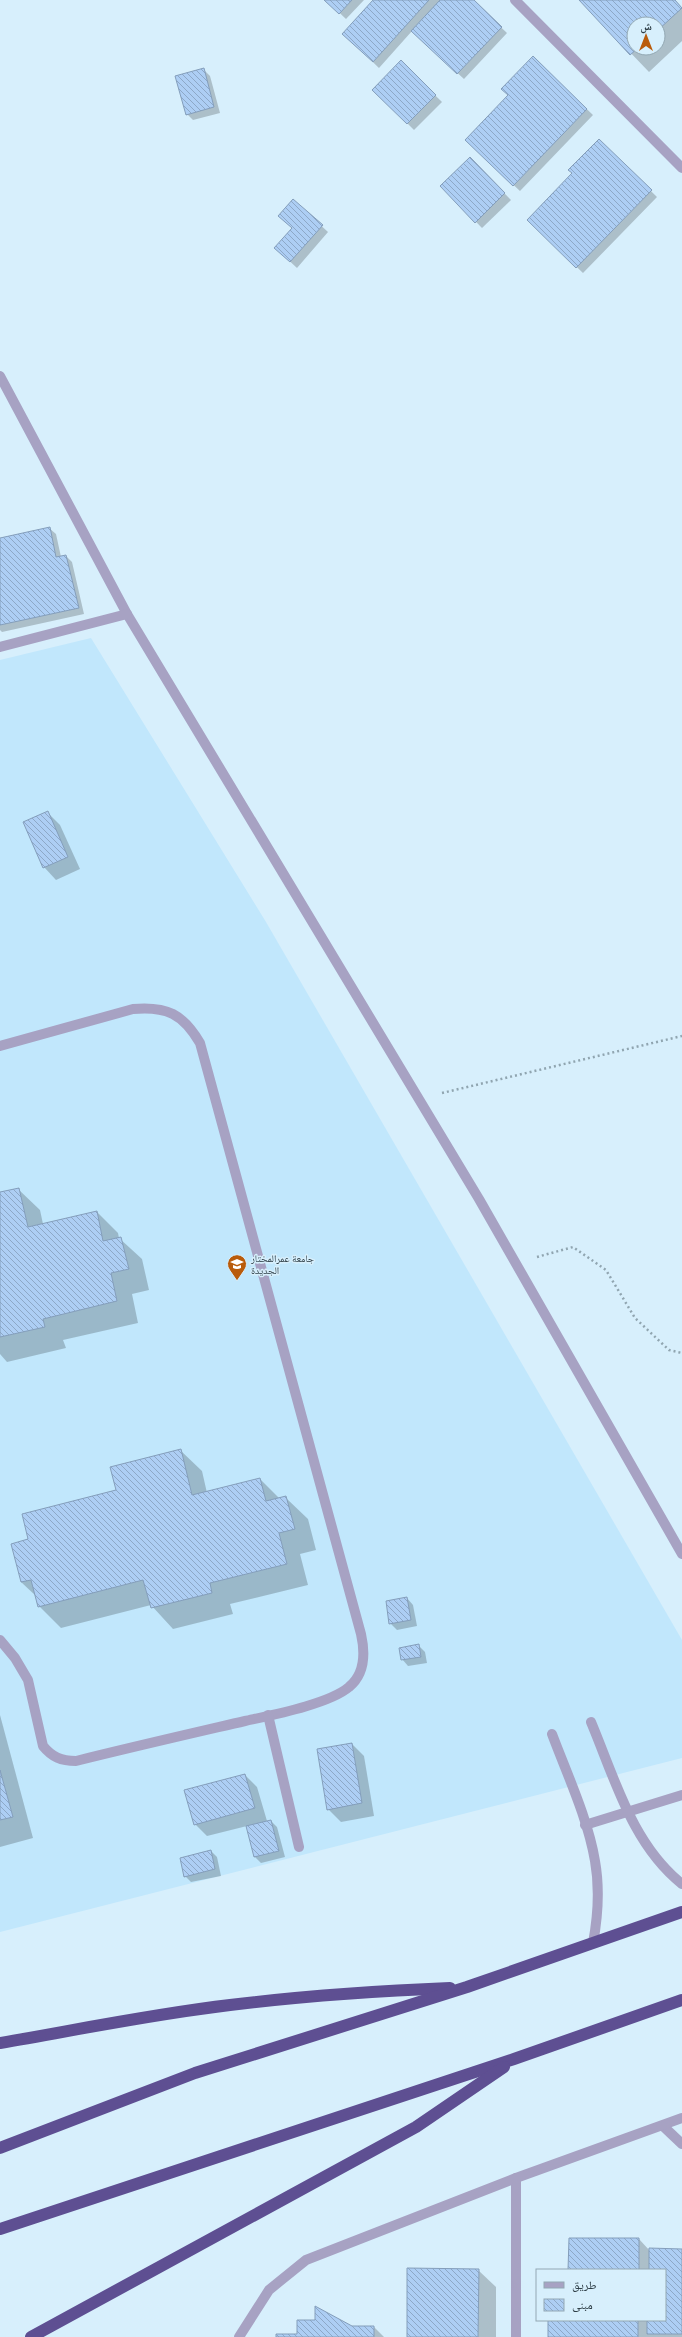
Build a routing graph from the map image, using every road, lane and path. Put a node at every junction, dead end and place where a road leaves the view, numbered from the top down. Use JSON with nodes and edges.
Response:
{"nodes":[{"id":1,"x":515,"y":0,"type":"edge"},
{"id":2,"x":682,"y":168,"type":"edge"},
{"id":3,"x":0,"y":376,"type":"edge"},
{"id":4,"x":127,"y":614,"type":"junction"},
{"id":5,"x":0,"y":646,"type":"edge"},
{"id":6,"x":682,"y":1036,"type":"edge"},
{"id":7,"x":0,"y":1046,"type":"edge"},
{"id":8,"x":418,"y":1099,"type":"junction"},
{"id":9,"x":515,"y":1263,"type":"junction"},
{"id":10,"x":682,"y":1353,"type":"edge"},
{"id":11,"x":682,"y":1554,"type":"edge"},
{"id":12,"x":0,"y":1640,"type":"edge"},
{"id":13,"x":268,"y":1715,"type":"junction"},
{"id":14,"x":591,"y":1722,"type":"dead end"},
{"id":15,"x":552,"y":1734,"type":"dead end"},
{"id":16,"x":682,"y":1795,"type":"edge"},
{"id":17,"x":628,"y":1811,"type":"junction"},
{"id":18,"x":585,"y":1824,"type":"junction"},
{"id":19,"x":299,"y":1847,"type":"dead end"},
{"id":20,"x":682,"y":1884,"type":"edge"},
{"id":21,"x":682,"y":1912,"type":"edge"},
{"id":22,"x":593,"y":1943,"type":"junction"},
{"id":23,"x":467,"y":1987,"type":"junction"},
{"id":24,"x":682,"y":2000,"type":"edge"},
{"id":25,"x":0,"y":2043,"type":"edge"},
{"id":26,"x":514,"y":2059,"type":"junction"},
{"id":27,"x":682,"y":2118,"type":"edge"},
{"id":28,"x":663,"y":2126,"type":"junction"},
{"id":29,"x":682,"y":2144,"type":"edge"},
{"id":30,"x":0,"y":2148,"type":"edge"},
{"id":31,"x":516,"y":2178,"type":"junction"},
{"id":32,"x":0,"y":2229,"type":"edge"},
{"id":33,"x":31,"y":2337,"type":"edge"},
{"id":34,"x":239,"y":2337,"type":"edge"},
{"id":35,"x":516,"y":2337,"type":"edge"}],
"edges":[{"from":1,"to":2,"type":"street"},
{"from":3,"to":4,"type":"street"},
{"from":4,"to":5,"type":"street"},
{"from":4,"to":8,"type":"street"},
{"from":6,"to":8,"type":"path"},
{"from":7,"to":13,"type":"street"},
{"from":8,"to":9,"type":"street"},
{"from":9,"to":10,"type":"path"},
{"from":9,"to":11,"type":"street"},
{"from":12,"to":13,"type":"street"},
{"from":13,"to":19,"type":"street"},
{"from":14,"to":17,"type":"street"},
{"from":15,"to":18,"type":"street"},
{"from":16,"to":17,"type":"street"},
{"from":17,"to":18,"type":"street"},
{"from":17,"to":20,"type":"street"},
{"from":18,"to":22,"type":"street"},
{"from":21,"to":22,"type":"highway"},
{"from":22,"to":23,"type":"highway"},
{"from":23,"to":25,"type":"highway"},
{"from":23,"to":30,"type":"highway"},
{"from":24,"to":26,"type":"highway"},
{"from":26,"to":32,"type":"highway"},
{"from":26,"to":33,"type":"highway"},
{"from":27,"to":28,"type":"street"},
{"from":28,"to":29,"type":"street"},
{"from":28,"to":31,"type":"street"},
{"from":31,"to":34,"type":"street"},
{"from":31,"to":35,"type":"street"}]}
